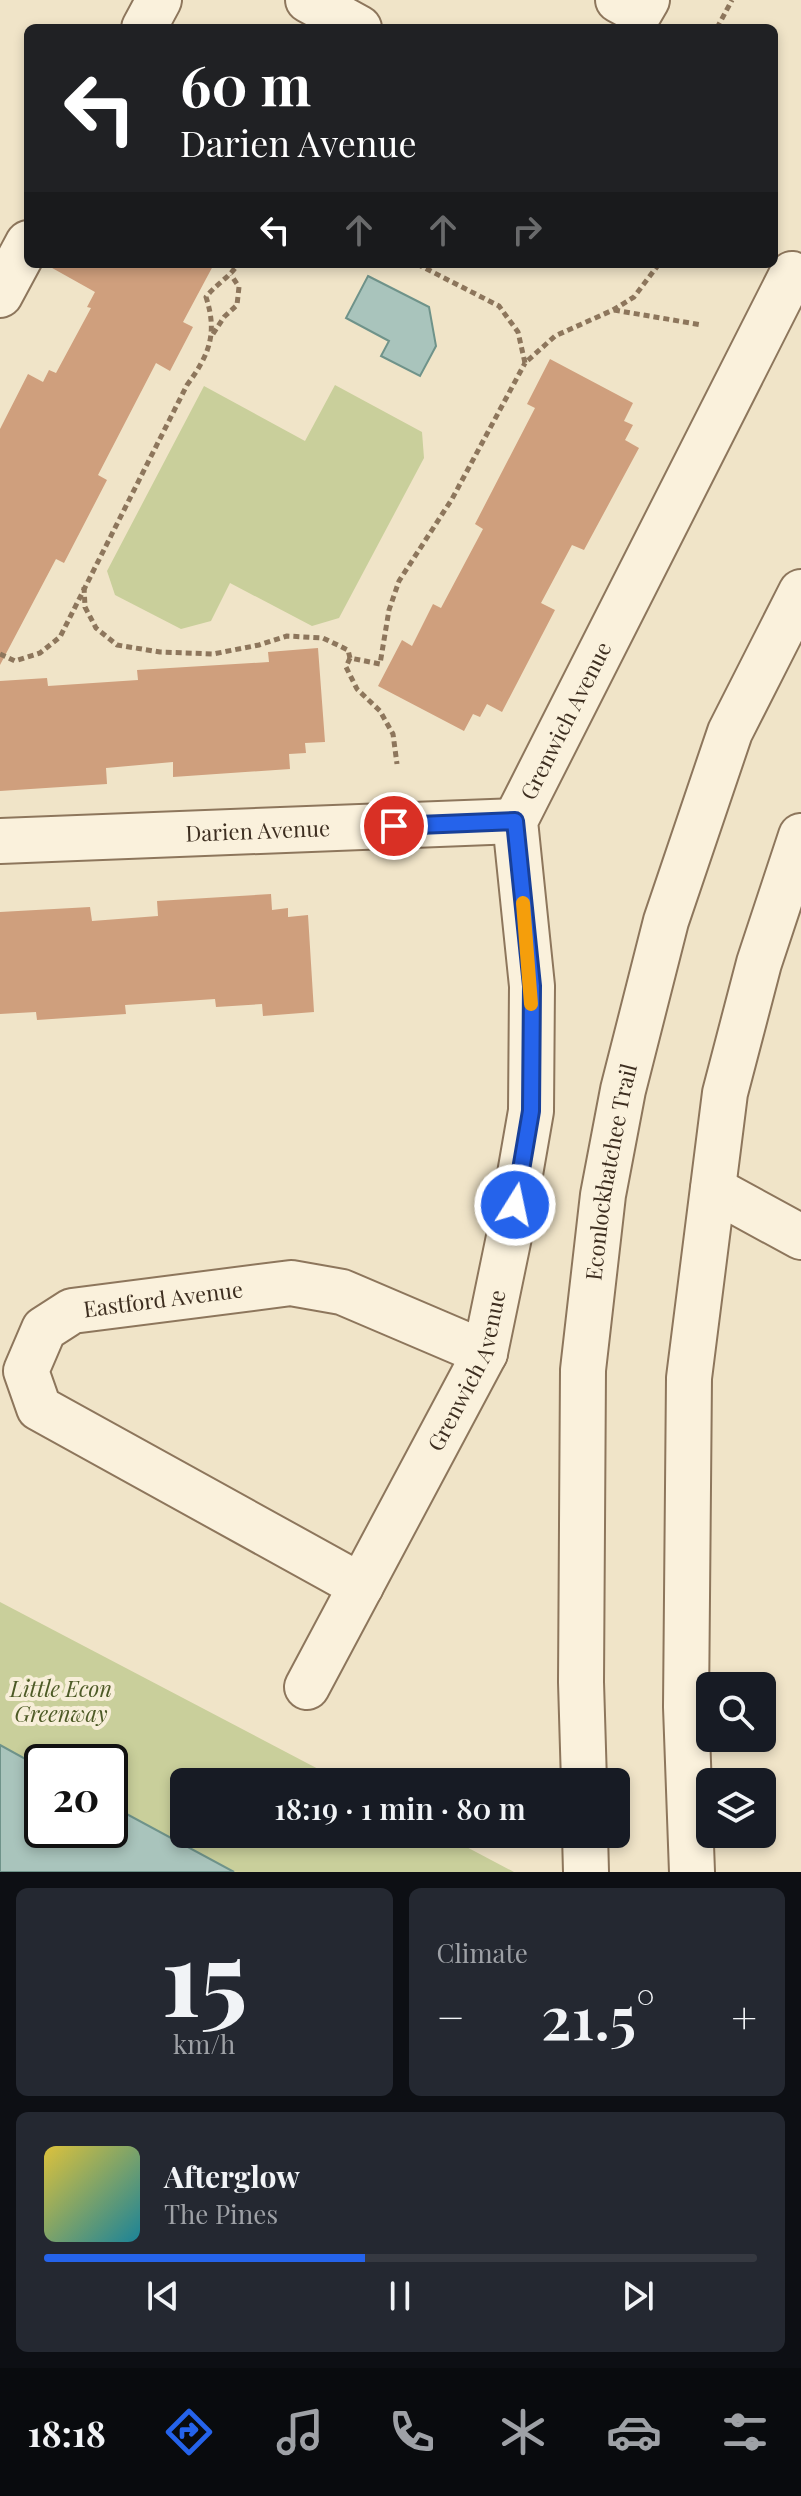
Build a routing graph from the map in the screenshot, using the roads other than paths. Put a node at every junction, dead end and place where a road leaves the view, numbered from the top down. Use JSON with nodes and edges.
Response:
{"nodes":[{"id":1,"x":159,"y":0,"type":"edge"},
{"id":2,"x":308,"y":0,"type":"edge"},
{"id":3,"x":618,"y":0,"type":"edge"},
{"id":4,"x":647,"y":0,"type":"edge"},
{"id":5,"x":146,"y":24,"type":"edge"},
{"id":6,"x":352,"y":24,"type":"edge"},
{"id":7,"x":24,"y":250,"type":"edge"},
{"id":8,"x":789,"y":271,"type":"edge"},
{"id":9,"x":0,"y":295,"type":"edge"},
{"id":10,"x":801,"y":592,"type":"edge"},
{"id":11,"x":515,"y":821,"type":"junction"},
{"id":12,"x":801,"y":836,"type":"edge"},
{"id":13,"x":0,"y":841,"type":"edge"},
{"id":14,"x":713,"y":1189,"type":"junction"},
{"id":15,"x":801,"y":1237,"type":"edge"},
{"id":16,"x":485,"y":1353,"type":"junction"},
{"id":17,"x":361,"y":1586,"type":"junction"},
{"id":18,"x":307,"y":1687,"type":"dead end"},
{"id":19,"x":584,"y":1768,"type":"edge"},
{"id":20,"x":585,"y":1848,"type":"edge"},
{"id":21,"x":586,"y":1872,"type":"edge"},
{"id":22,"x":692,"y":1872,"type":"edge"}],
"edges":[{"from":1,"to":5,"type":"street"},
{"from":2,"to":6,"type":"street"},
{"from":3,"to":4,"type":"street"},
{"from":7,"to":9,"type":"street"},
{"from":8,"to":11,"type":"street","name":"Grenwich Avenue"},
{"from":10,"to":19,"type":"street","name":"Econlockhatchee Trail"},
{"from":11,"to":13,"type":"street","name":"Darien Avenue"},
{"from":11,"to":16,"type":"street","name":"Grenwich Avenue"},
{"from":12,"to":14,"type":"street"},
{"from":14,"to":15,"type":"street"},
{"from":14,"to":22,"type":"street"},
{"from":16,"to":17,"type":"street","name":"Grenwich Avenue"},
{"from":16,"to":17,"type":"street","name":"Eastford Avenue"},
{"from":17,"to":18,"type":"street","name":"Grenwich Avenue"},
{"from":20,"to":21,"type":"street"}]}
